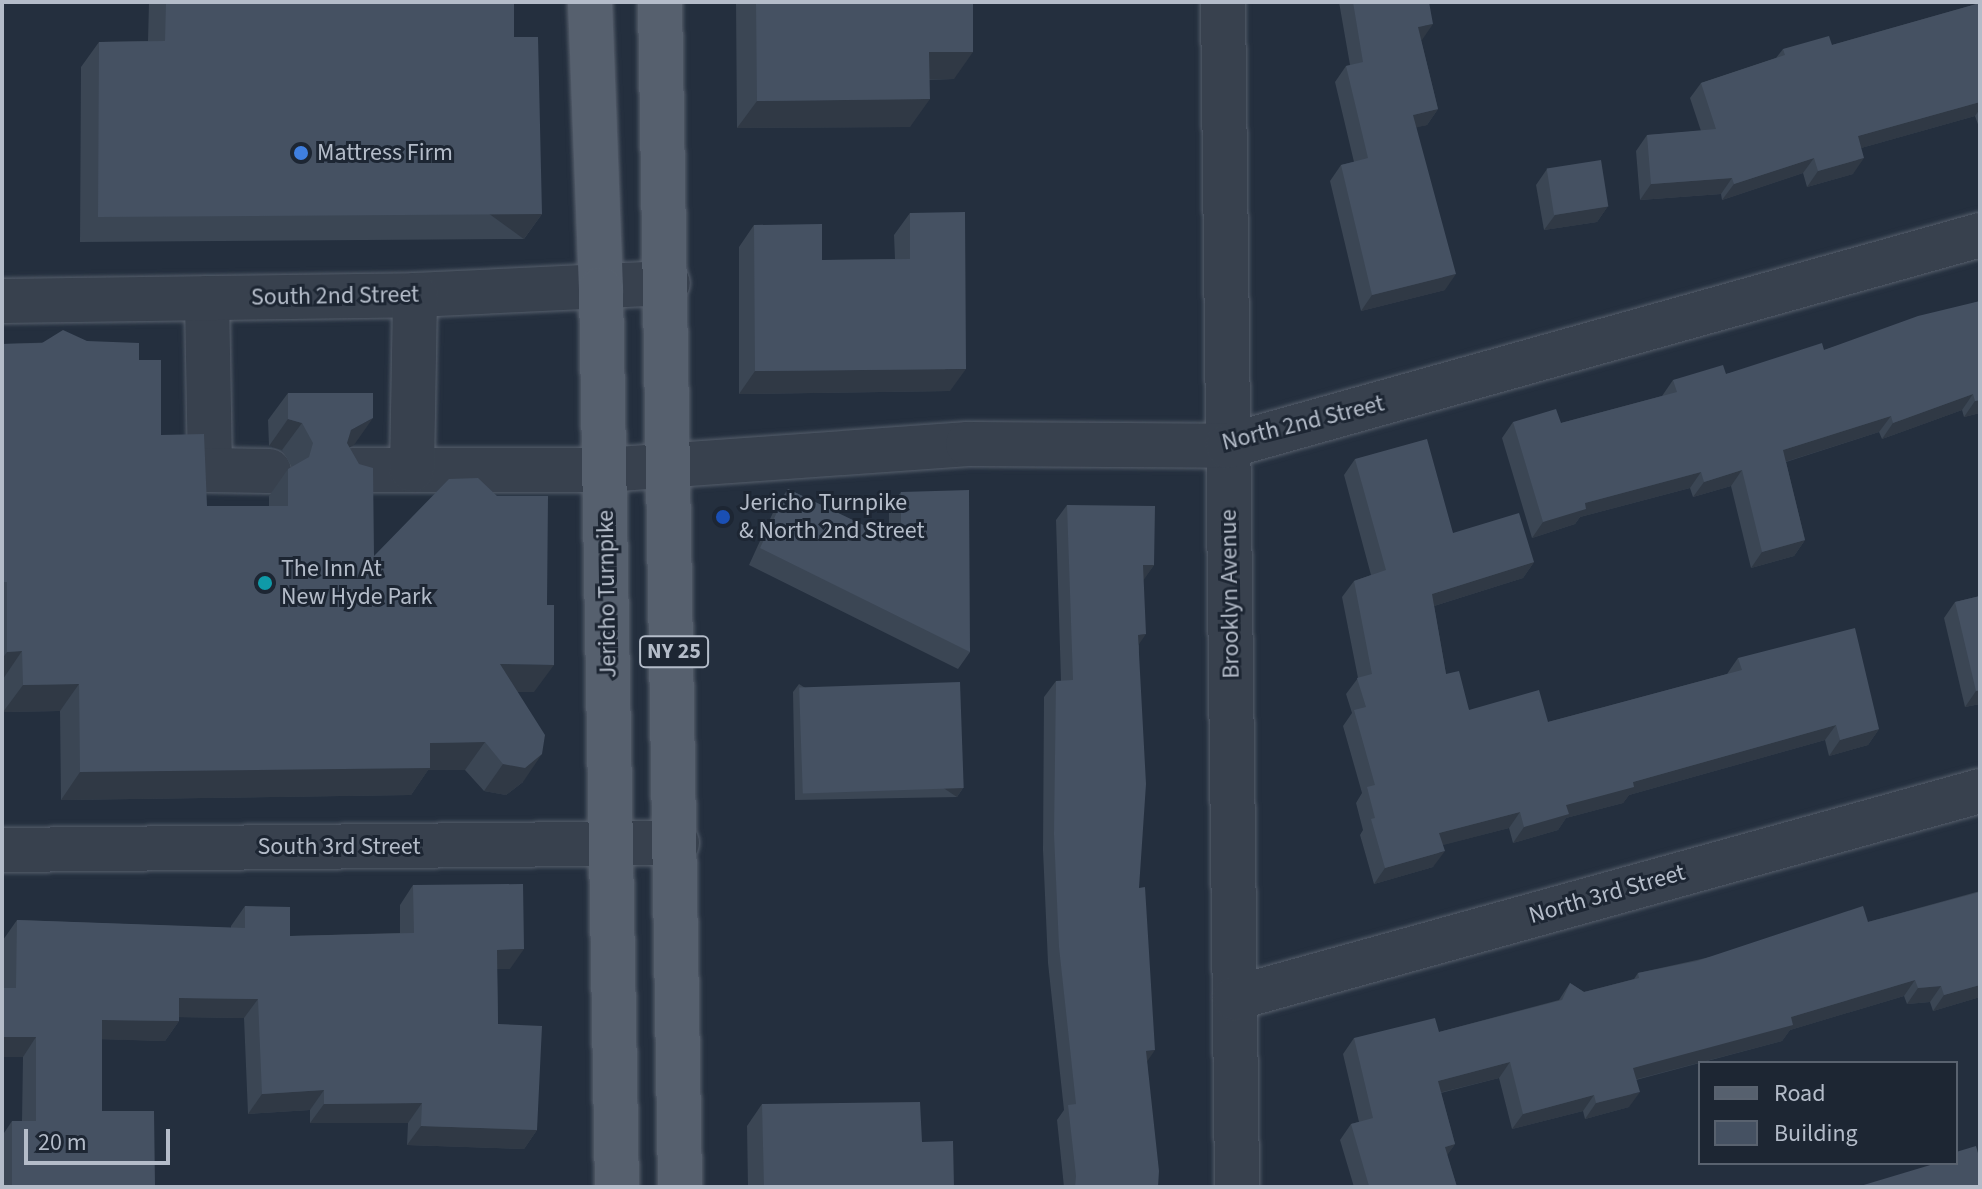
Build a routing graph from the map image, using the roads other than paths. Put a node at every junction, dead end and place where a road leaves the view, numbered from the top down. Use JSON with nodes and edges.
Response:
{"nodes":[{"id":1,"x":590,"y":2,"type":"edge"},
{"id":2,"x":660,"y":2,"type":"edge"},
{"id":3,"x":1223,"y":2,"type":"edge"},
{"id":4,"x":1980,"y":235,"type":"edge"},
{"id":5,"x":668,"y":283,"type":"junction"},
{"id":6,"x":601,"y":289,"type":"junction"},
{"id":7,"x":415,"y":295,"type":"junction"},
{"id":8,"x":207,"y":298,"type":"junction"},
{"id":9,"x":2,"y":301,"type":"edge"},
{"id":10,"x":1228,"y":446,"type":"junction"},
{"id":11,"x":671,"y":462,"type":"junction"},
{"id":12,"x":353,"y":470,"type":"edge"},
{"id":13,"x":412,"y":470,"type":"junction"},
{"id":14,"x":605,"y":470,"type":"junction"},
{"id":15,"x":269,"y":471,"type":"dead end"},
{"id":16,"x":1980,"y":791,"type":"edge"},
{"id":17,"x":677,"y":843,"type":"junction"},
{"id":18,"x":612,"y":844,"type":"junction"},
{"id":19,"x":2,"y":850,"type":"edge"},
{"id":20,"x":1235,"y":998,"type":"junction"},
{"id":21,"x":617,"y":1187,"type":"edge"},
{"id":22,"x":680,"y":1187,"type":"edge"},
{"id":23,"x":1237,"y":1187,"type":"edge"}],
"edges":[{"from":1,"to":6,"type":"main road","name":"Jericho Turnpike","number":"NY 25"},
{"from":2,"to":5,"type":"main road","number":"NY 25"},
{"from":3,"to":10,"type":"street","name":"Brooklyn Avenue"},
{"from":4,"to":10,"type":"street","name":"North 2nd Street"},
{"from":5,"to":6,"type":"street","name":"South 2nd Street"},
{"from":5,"to":11,"type":"main road","number":"NY 25"},
{"from":6,"to":7,"type":"street","name":"South 2nd Street"},
{"from":6,"to":14,"type":"main road","name":"Jericho Turnpike","number":"NY 25"},
{"from":7,"to":8,"type":"street","name":"South 2nd Street"},
{"from":7,"to":13,"type":"street"},
{"from":8,"to":9,"type":"street","name":"South 2nd Street"},
{"from":8,"to":15,"type":"street"},
{"from":10,"to":11,"type":"street","name":"North 2nd Street"},
{"from":10,"to":20,"type":"street","name":"Brooklyn Avenue"},
{"from":11,"to":14,"type":"street","name":"North 2nd Street"},
{"from":11,"to":17,"type":"main road","number":"NY 25"},
{"from":12,"to":13,"type":"street","name":"North 2nd Street"},
{"from":13,"to":14,"type":"street","name":"North 2nd Street"},
{"from":14,"to":18,"type":"main road","name":"Jericho Turnpike","number":"NY 25"},
{"from":16,"to":20,"type":"street","name":"North 3rd Street"},
{"from":17,"to":18,"type":"street","name":"South 3rd Street"},
{"from":17,"to":22,"type":"main road","number":"NY 25"},
{"from":18,"to":19,"type":"street","name":"South 3rd Street"},
{"from":18,"to":21,"type":"main road","name":"Jericho Turnpike","number":"NY 25"},
{"from":20,"to":23,"type":"street","name":"Brooklyn Avenue"}]}
